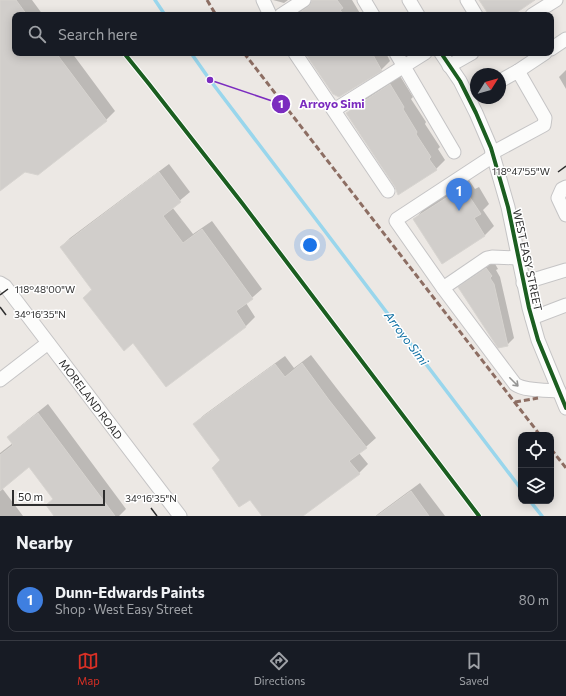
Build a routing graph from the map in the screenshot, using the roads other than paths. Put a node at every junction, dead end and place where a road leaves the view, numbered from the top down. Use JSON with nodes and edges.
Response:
{"nodes":[{"id":1,"x":262,"y":0,"type":"edge"},
{"id":2,"x":304,"y":0,"type":"edge"},
{"id":3,"x":364,"y":0,"type":"edge"},
{"id":4,"x":409,"y":0,"type":"edge"},
{"id":5,"x":467,"y":0,"type":"edge"},
{"id":6,"x":556,"y":0,"type":"edge"},
{"id":7,"x":268,"y":12,"type":"edge"},
{"id":8,"x":286,"y":12,"type":"edge"},
{"id":9,"x":371,"y":12,"type":"edge"},
{"id":10,"x":416,"y":12,"type":"edge"},
{"id":11,"x":474,"y":12,"type":"edge"},
{"id":12,"x":537,"y":12,"type":"edge"},
{"id":13,"x":566,"y":39,"type":"edge"},
{"id":14,"x":554,"y":47,"type":"edge"},
{"id":15,"x":297,"y":56,"type":"edge"},
{"id":16,"x":398,"y":56,"type":"edge"},
{"id":17,"x":420,"y":56,"type":"edge"},
{"id":18,"x":443,"y":56,"type":"edge"},
{"id":19,"x":467,"y":56,"type":"edge"},
{"id":20,"x":540,"y":56,"type":"edge"},
{"id":21,"x":404,"y":66,"type":"junction"},
{"id":22,"x":449,"y":66,"type":"junction"},
{"id":23,"x":518,"y":71,"type":"junction"},
{"id":24,"x":506,"y":78,"type":"edge"},
{"id":25,"x":470,"y":93,"type":"edge"},
{"id":26,"x":474,"y":104,"type":"edge"},
{"id":27,"x":334,"y":110,"type":"junction"},
{"id":28,"x":454,"y":152,"type":"dead end"},
{"id":29,"x":493,"y":155,"type":"junction"},
{"id":30,"x":566,"y":187,"type":"edge"},
{"id":31,"x":388,"y":191,"type":"dead end"},
{"id":32,"x":566,"y":215,"type":"edge"},
{"id":33,"x":518,"y":258,"type":"junction"},
{"id":34,"x":566,"y":270,"type":"edge"},
{"id":35,"x":0,"y":283,"type":"edge"},
{"id":36,"x":523,"y":283,"type":"junction"},
{"id":37,"x":442,"y":288,"type":"junction"},
{"id":38,"x":566,"y":305,"type":"edge"},
{"id":39,"x":532,"y":318,"type":"junction"},
{"id":40,"x":48,"y":343,"type":"junction"},
{"id":41,"x":0,"y":380,"type":"edge"},
{"id":42,"x":559,"y":391,"type":"junction"},
{"id":43,"x":566,"y":408,"type":"edge"},
{"id":44,"x":180,"y":516,"type":"edge"}],
"edges":[{"from":1,"to":7,"type":"street"},
{"from":2,"to":8,"type":"street"},
{"from":3,"to":9,"type":"street"},
{"from":4,"to":10,"type":"street"},
{"from":5,"to":11,"type":"street"},
{"from":6,"to":12,"type":"street"},
{"from":13,"to":14,"type":"street"},
{"from":15,"to":27,"type":"street"},
{"from":16,"to":21,"type":"street"},
{"from":17,"to":21,"type":"street"},
{"from":18,"to":22,"type":"street","name":"WEST EASY STREET"},
{"from":19,"to":22,"type":"street"},
{"from":20,"to":23,"type":"street"},
{"from":21,"to":27,"type":"street"},
{"from":21,"to":28,"type":"street"},
{"from":22,"to":25,"type":"street","name":"WEST EASY STREET"},
{"from":23,"to":24,"type":"street"},
{"from":23,"to":29,"type":"street"},
{"from":26,"to":29,"type":"street","name":"WEST EASY STREET"},
{"from":27,"to":31,"type":"street"},
{"from":29,"to":33,"type":"street","name":"WEST EASY STREET"},
{"from":29,"to":37,"type":"street"},
{"from":30,"to":32,"type":"street"},
{"from":33,"to":36,"type":"street","name":"WEST EASY STREET"},
{"from":33,"to":37,"type":"street"},
{"from":34,"to":36,"type":"street"},
{"from":35,"to":40,"type":"street","name":"MORELAND ROAD"},
{"from":36,"to":39,"type":"street","name":"WEST EASY STREET"},
{"from":37,"to":42,"type":"street","one_way":true},
{"from":38,"to":39,"type":"street"},
{"from":39,"to":42,"type":"street","name":"WEST EASY STREET"},
{"from":40,"to":41,"type":"street"},
{"from":40,"to":44,"type":"street","name":"MORELAND ROAD"},
{"from":42,"to":43,"type":"street","name":"WEST EASY STREET"}]}
